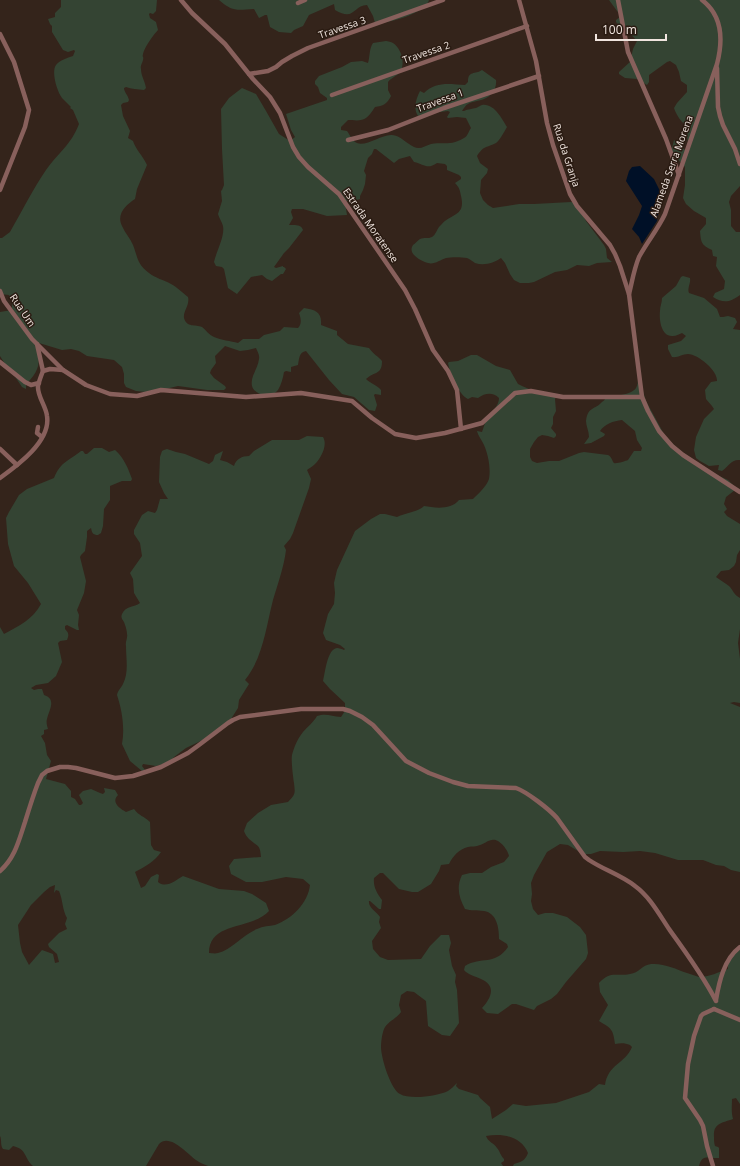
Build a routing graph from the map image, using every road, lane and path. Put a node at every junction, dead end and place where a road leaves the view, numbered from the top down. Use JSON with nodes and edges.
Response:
{"nodes":[{"id":1,"x":182,"y":0,"type":"edge"},
{"id":2,"x":305,"y":0,"type":"edge"},
{"id":3,"x":443,"y":0,"type":"edge"},
{"id":4,"x":519,"y":0,"type":"edge"},
{"id":5,"x":618,"y":0,"type":"edge"},
{"id":6,"x":702,"y":0,"type":"edge"},
{"id":7,"x":298,"y":3,"type":"dead end"},
{"id":8,"x":527,"y":26,"type":"junction"},
{"id":9,"x":0,"y":34,"type":"edge"},
{"id":10,"x":717,"y":64,"type":"junction"},
{"id":11,"x":249,"y":74,"type":"junction"},
{"id":12,"x":539,"y":76,"type":"junction"},
{"id":13,"x":332,"y":95,"type":"dead end"},
{"id":14,"x":348,"y":140,"type":"dead end"},
{"id":15,"x":740,"y":164,"type":"edge"},
{"id":16,"x":679,"y":175,"type":"junction"},
{"id":17,"x":0,"y":190,"type":"edge"},
{"id":18,"x":0,"y":291,"type":"edge"},
{"id":19,"x":629,"y":294,"type":"junction"},
{"id":20,"x":2,"y":301,"type":"edge"},
{"id":21,"x":37,"y":344,"type":"junction"},
{"id":22,"x":0,"y":362,"type":"edge"},
{"id":23,"x":63,"y":370,"type":"junction"},
{"id":24,"x":43,"y":371,"type":"junction"},
{"id":25,"x":39,"y":383,"type":"junction"},
{"id":26,"x":642,"y":397,"type":"junction"},
{"id":27,"x":38,"y":427,"type":"dead end"},
{"id":28,"x":461,"y":429,"type":"junction"},
{"id":29,"x":42,"y":437,"type":"junction"},
{"id":30,"x":0,"y":449,"type":"edge"},
{"id":31,"x":17,"y":465,"type":"junction"},
{"id":32,"x":0,"y":478,"type":"edge"},
{"id":33,"x":740,"y":492,"type":"edge"},
{"id":34,"x":0,"y":871,"type":"edge"},
{"id":35,"x":740,"y":947,"type":"edge"},
{"id":36,"x":716,"y":1001,"type":"junction"},
{"id":37,"x":714,"y":1008,"type":"junction"},
{"id":38,"x":740,"y":1020,"type":"edge"},
{"id":39,"x":712,"y":1166,"type":"edge"}],
"edges":[{"from":1,"to":11,"type":"street","name":"Estrada Moratense"},
{"from":2,"to":7,"type":"street"},
{"from":3,"to":11,"type":"street","name":"Travessa 3"},
{"from":4,"to":8,"type":"street","name":"Rua da Granja"},
{"from":5,"to":16,"type":"street"},
{"from":6,"to":10,"type":"street"},
{"from":8,"to":12,"type":"street","name":"Rua da Granja"},
{"from":8,"to":13,"type":"street","name":"Travessa 2"},
{"from":9,"to":17,"type":"street"},
{"from":10,"to":15,"type":"street"},
{"from":10,"to":16,"type":"street","name":"Alameda Serra Morena"},
{"from":11,"to":28,"type":"street","name":"Estrada Moratense"},
{"from":12,"to":14,"type":"street","name":"Travessa 1"},
{"from":12,"to":19,"type":"street","name":"Rua da Granja"},
{"from":16,"to":19,"type":"street","name":"Alameda Serra Morena"},
{"from":18,"to":20,"type":"street","name":"Rua Um"},
{"from":19,"to":26,"type":"street","name":"Rua da Granja"},
{"from":20,"to":21,"type":"street","name":"Rua Um"},
{"from":21,"to":23,"type":"street","name":"Rua Um"},
{"from":21,"to":24,"type":"street"},
{"from":22,"to":25,"type":"street"},
{"from":23,"to":24,"type":"street"},
{"from":23,"to":28,"type":"street","name":"Rua Um"},
{"from":24,"to":25,"type":"street"},
{"from":25,"to":29,"type":"street"},
{"from":26,"to":28,"type":"street","name":"Rua Um"},
{"from":26,"to":33,"type":"street","name":"Rua da Granja"},
{"from":27,"to":29,"type":"street"},
{"from":29,"to":31,"type":"street"},
{"from":30,"to":31,"type":"street"},
{"from":31,"to":32,"type":"street"},
{"from":34,"to":36,"type":"street"},
{"from":35,"to":36,"type":"street"},
{"from":36,"to":37,"type":"street"},
{"from":37,"to":38,"type":"street"},
{"from":37,"to":39,"type":"street"}]}
